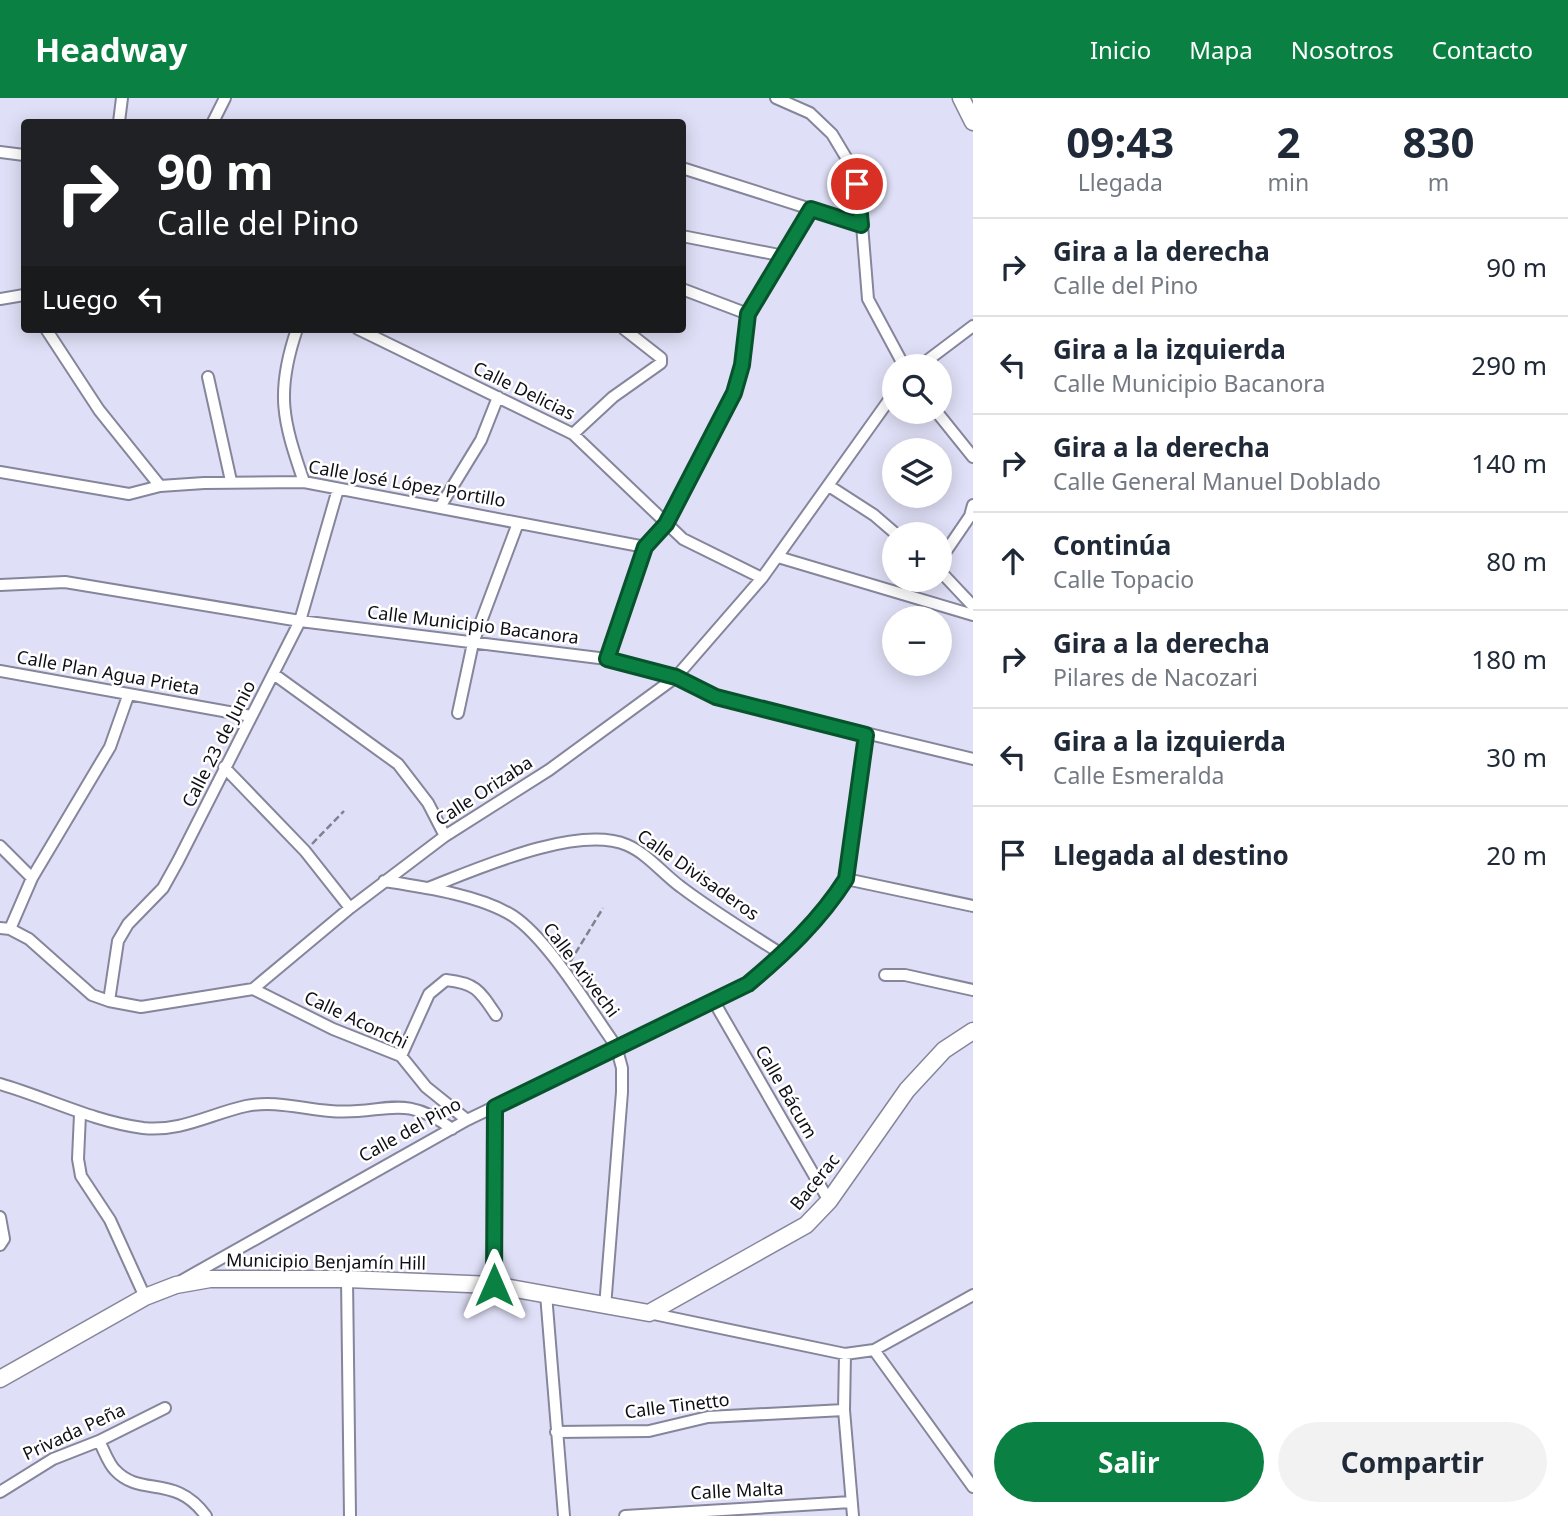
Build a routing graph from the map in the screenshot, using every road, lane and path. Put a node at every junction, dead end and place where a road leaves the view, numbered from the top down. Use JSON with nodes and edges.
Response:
{"nodes":[{"id":1,"x":122,"y":98,"type":"edge"},
{"id":2,"x":225,"y":98,"type":"edge"},
{"id":3,"x":776,"y":98,"type":"edge"},
{"id":4,"x":961,"y":98,"type":"edge"},
{"id":5,"x":119,"y":119,"type":"edge"},
{"id":6,"x":214,"y":119,"type":"edge"},
{"id":7,"x":973,"y":122,"type":"edge"},
{"id":8,"x":0,"y":152,"type":"edge"},
{"id":9,"x":21,"y":155,"type":"edge"},
{"id":10,"x":686,"y":169,"type":"edge"},
{"id":11,"x":811,"y":209,"type":"junction"},
{"id":12,"x":861,"y":225,"type":"junction"},
{"id":13,"x":686,"y":237,"type":"edge"},
{"id":14,"x":784,"y":257,"type":"junction"},
{"id":15,"x":686,"y":291,"type":"edge"},
{"id":16,"x":21,"y":296,"type":"edge"},
{"id":17,"x":0,"y":299,"type":"edge"},
{"id":18,"x":748,"y":314,"type":"junction"},
{"id":19,"x":973,"y":326,"type":"edge"},
{"id":20,"x":49,"y":333,"type":"edge"},
{"id":21,"x":296,"y":333,"type":"edge"},
{"id":22,"x":366,"y":333,"type":"edge"},
{"id":23,"x":629,"y":333,"type":"edge"},
{"id":24,"x":898,"y":354,"type":"edge"},
{"id":25,"x":936,"y":354,"type":"edge"},
{"id":26,"x":208,"y":377,"type":"dead end"},
{"id":27,"x":498,"y":397,"type":"junction"},
{"id":28,"x":882,"y":409,"type":"edge"},
{"id":29,"x":946,"y":424,"type":"edge"},
{"id":30,"x":573,"y":434,"type":"junction"},
{"id":31,"x":973,"y":457,"type":"edge"},
{"id":32,"x":0,"y":472,"type":"edge"},
{"id":33,"x":231,"y":481,"type":"junction"},
{"id":34,"x":304,"y":482,"type":"junction"},
{"id":35,"x":160,"y":486,"type":"junction"},
{"id":36,"x":829,"y":486,"type":"junction"},
{"id":37,"x":338,"y":489,"type":"junction"},
{"id":38,"x":973,"y":505,"type":"edge"},
{"id":39,"x":440,"y":506,"type":"junction"},
{"id":40,"x":882,"y":522,"type":"edge"},
{"id":41,"x":519,"y":523,"type":"junction"},
{"id":42,"x":666,"y":524,"type":"junction"},
{"id":43,"x":952,"y":542,"type":"edge"},
{"id":44,"x":645,"y":547,"type":"junction"},
{"id":45,"x":778,"y":557,"type":"junction"},
{"id":46,"x":762,"y":578,"type":"junction"},
{"id":47,"x":952,"y":584,"type":"edge"},
{"id":48,"x":0,"y":585,"type":"edge"},
{"id":49,"x":973,"y":606,"type":"edge"},
{"id":50,"x":973,"y":615,"type":"edge"},
{"id":51,"x":300,"y":621,"type":"junction"},
{"id":52,"x":473,"y":643,"type":"junction"},
{"id":53,"x":607,"y":659,"type":"junction"},
{"id":54,"x":0,"y":671,"type":"edge"},
{"id":55,"x":275,"y":675,"type":"junction"},
{"id":56,"x":676,"y":677,"type":"junction"},
{"id":57,"x":128,"y":696,"type":"junction"},
{"id":58,"x":458,"y":713,"type":"dead end"},
{"id":59,"x":251,"y":716,"type":"junction"},
{"id":60,"x":866,"y":735,"type":"junction"},
{"id":61,"x":973,"y":759,"type":"edge"},
{"id":62,"x":224,"y":767,"type":"junction"},
{"id":63,"x":344,"y":810,"type":"dead end"},
{"id":64,"x":445,"y":836,"type":"junction"},
{"id":65,"x":0,"y":846,"type":"edge"},
{"id":66,"x":305,"y":851,"type":"junction"},
{"id":67,"x":32,"y":878,"type":"junction"},
{"id":68,"x":846,"y":879,"type":"junction"},
{"id":69,"x":384,"y":881,"type":"junction"},
{"id":70,"x":428,"y":888,"type":"junction"},
{"id":71,"x":973,"y":906,"type":"edge"},
{"id":72,"x":350,"y":908,"type":"junction"},
{"id":73,"x":603,"y":908,"type":"dead end"},
{"id":74,"x":5,"y":928,"type":"edge"},
{"id":75,"x":783,"y":954,"type":"junction"},
{"id":76,"x":563,"y":974,"type":"junction"},
{"id":77,"x":885,"y":975,"type":"dead end"},
{"id":78,"x":253,"y":989,"type":"junction"},
{"id":79,"x":973,"y":989,"type":"edge"},
{"id":80,"x":713,"y":1000,"type":"junction"},
{"id":81,"x":109,"y":1001,"type":"junction"},
{"id":82,"x":496,"y":1015,"type":"dead end"},
{"id":83,"x":973,"y":1031,"type":"edge"},
{"id":84,"x":616,"y":1046,"type":"junction"},
{"id":85,"x":401,"y":1056,"type":"junction"},
{"id":86,"x":0,"y":1084,"type":"edge"},
{"id":87,"x":495,"y":1107,"type":"junction"},
{"id":88,"x":80,"y":1114,"type":"junction"},
{"id":89,"x":467,"y":1120,"type":"junction"},
{"id":90,"x":452,"y":1129,"type":"junction"},
{"id":91,"x":829,"y":1201,"type":"junction"},
{"id":92,"x":0,"y":1217,"type":"edge"},
{"id":93,"x":0,"y":1245,"type":"edge"},
{"id":94,"x":210,"y":1279,"type":"joint"},
{"id":95,"x":347,"y":1279,"type":"junction"},
{"id":96,"x":176,"y":1285,"type":"junction"},
{"id":97,"x":494,"y":1285,"type":"junction"},
{"id":98,"x":546,"y":1294,"type":"junction"},
{"id":99,"x":145,"y":1297,"type":"junction"},
{"id":100,"x":971,"y":1299,"type":"edge"},
{"id":101,"x":605,"y":1307,"type":"junction"},
{"id":102,"x":649,"y":1313,"type":"junction"},
{"id":103,"x":874,"y":1350,"type":"junction"},
{"id":104,"x":845,"y":1354,"type":"junction"},
{"id":105,"x":0,"y":1379,"type":"edge"},
{"id":106,"x":165,"y":1408,"type":"dead end"},
{"id":107,"x":844,"y":1410,"type":"junction"},
{"id":108,"x":556,"y":1432,"type":"junction"},
{"id":109,"x":99,"y":1441,"type":"junction"},
{"id":110,"x":973,"y":1487,"type":"edge"},
{"id":111,"x":0,"y":1492,"type":"edge"},
{"id":112,"x":851,"y":1502,"type":"junction"},
{"id":113,"x":206,"y":1516,"type":"edge"},
{"id":114,"x":351,"y":1516,"type":"edge"},
{"id":115,"x":564,"y":1516,"type":"edge"},
{"id":116,"x":625,"y":1516,"type":"edge"},
{"id":117,"x":853,"y":1516,"type":"edge"}],
"edges":[{"from":1,"to":5,"type":"street"},
{"from":2,"to":6,"type":"street"},
{"from":3,"to":12,"type":"street"},
{"from":4,"to":7,"type":"street"},
{"from":8,"to":9,"type":"street"},
{"from":10,"to":11,"type":"street"},
{"from":11,"to":12,"type":"street"},
{"from":11,"to":14,"type":"street"},
{"from":12,"to":24,"type":"street"},
{"from":13,"to":14,"type":"street"},
{"from":14,"to":18,"type":"street"},
{"from":15,"to":18,"type":"street"},
{"from":16,"to":17,"type":"street"},
{"from":18,"to":42,"type":"street"},
{"from":19,"to":25,"type":"street"},
{"from":20,"to":35,"type":"street"},
{"from":21,"to":34,"type":"street"},
{"from":22,"to":27,"type":"street","name":"Calle Delicias"},
{"from":23,"to":30,"type":"street"},
{"from":26,"to":33,"type":"street"},
{"from":27,"to":30,"type":"street","name":"Calle Delicias"},
{"from":27,"to":39,"type":"street"},
{"from":28,"to":36,"type":"street","name":"Calle Orizaba"},
{"from":29,"to":31,"type":"street"},
{"from":30,"to":42,"type":"street","name":"Calle Delicias"},
{"from":32,"to":35,"type":"street","name":"Calle José López Portillo"},
{"from":33,"to":34,"type":"street","name":"Calle José López Portillo"},
{"from":33,"to":35,"type":"street","name":"Calle José López Portillo"},
{"from":34,"to":37,"type":"street","name":"Calle José López Portillo"},
{"from":36,"to":40,"type":"street"},
{"from":36,"to":45,"type":"street","name":"Calle Orizaba"},
{"from":37,"to":39,"type":"street","name":"Calle José López Portillo"},
{"from":37,"to":51,"type":"street","name":"Calle 23 de Junio"},
{"from":38,"to":43,"type":"street"},
{"from":39,"to":41,"type":"street","name":"Calle José López Portillo"},
{"from":41,"to":44,"type":"street","name":"Calle José López Portillo"},
{"from":41,"to":52,"type":"street"},
{"from":42,"to":44,"type":"street"},
{"from":42,"to":46,"type":"street","name":"Calle Delicias"},
{"from":44,"to":53,"type":"street"},
{"from":45,"to":46,"type":"street","name":"Calle Orizaba"},
{"from":45,"to":50,"type":"street"},
{"from":46,"to":56,"type":"street","name":"Calle Orizaba"},
{"from":47,"to":49,"type":"street"},
{"from":48,"to":51,"type":"street","name":"Calle Municipio Bacanora"},
{"from":51,"to":52,"type":"street","name":"Calle Municipio Bacanora"},
{"from":51,"to":55,"type":"street","name":"Calle 23 de Junio"},
{"from":52,"to":53,"type":"street","name":"Calle Municipio Bacanora"},
{"from":52,"to":58,"type":"street"},
{"from":53,"to":56,"type":"street","name":"Calle Municipio Bacanora"},
{"from":54,"to":57,"type":"street","name":"Calle Plan Agua Prieta"},
{"from":55,"to":59,"type":"street","name":"Calle 23 de Junio"},
{"from":55,"to":64,"type":"street"},
{"from":56,"to":60,"type":"street","name":"Calle Municipio Bacanora"},
{"from":56,"to":64,"type":"street","name":"Calle Orizaba"},
{"from":57,"to":59,"type":"street","name":"Calle Plan Agua Prieta"},
{"from":57,"to":67,"type":"street"},
{"from":59,"to":62,"type":"street","name":"Calle 23 de Junio"},
{"from":60,"to":61,"type":"street","name":"Calle Municipio Bacanora"},
{"from":60,"to":68,"type":"street","name":"Calle del Pino"},
{"from":62,"to":66,"type":"street"},
{"from":62,"to":81,"type":"street","name":"Calle 23 de Junio"},
{"from":63,"to":66,"type":"path"},
{"from":64,"to":69,"type":"street","name":"Calle Orizaba"},
{"from":65,"to":67,"type":"street"},
{"from":66,"to":72,"type":"street"},
{"from":67,"to":74,"type":"street"},
{"from":68,"to":71,"type":"street"},
{"from":68,"to":75,"type":"street","name":"Calle del Pino"},
{"from":69,"to":70,"type":"street","name":"Calle Arivechi"},
{"from":69,"to":72,"type":"street","name":"Calle Orizaba"},
{"from":70,"to":75,"type":"street","name":"Calle Divisaderos"},
{"from":70,"to":76,"type":"street","name":"Calle Arivechi"},
{"from":72,"to":78,"type":"street","name":"Calle Orizaba"},
{"from":73,"to":76,"type":"path"},
{"from":74,"to":81,"type":"street"},
{"from":75,"to":80,"type":"street","name":"Calle del Pino"},
{"from":76,"to":84,"type":"street","name":"Calle Arivechi"},
{"from":77,"to":79,"type":"street"},
{"from":78,"to":81,"type":"street"},
{"from":78,"to":85,"type":"street","name":"Calle Aconchi"},
{"from":80,"to":84,"type":"street","name":"Calle del Pino"},
{"from":80,"to":91,"type":"street","name":"Calle Bácum"},
{"from":82,"to":85,"type":"street"},
{"from":83,"to":91,"type":"street","name":"Bacerac"},
{"from":84,"to":87,"type":"street","name":"Calle del Pino"},
{"from":84,"to":101,"type":"street","name":"Calle Arivechi"},
{"from":85,"to":89,"type":"street","name":"Calle Aconchi"},
{"from":86,"to":88,"type":"street"},
{"from":87,"to":89,"type":"street","name":"Calle del Pino"},
{"from":87,"to":97,"type":"street"},
{"from":88,"to":90,"type":"street"},
{"from":88,"to":99,"type":"street"},
{"from":89,"to":90,"type":"street","name":"Calle del Pino"},
{"from":90,"to":96,"type":"street","name":"Calle del Pino"},
{"from":91,"to":102,"type":"street","name":"Bacerac"},
{"from":92,"to":93,"type":"street"},
{"from":94,"to":95,"type":"street","name":"Municipio Benjamín Hill"},
{"from":94,"to":96,"type":"street","name":"Calle del Pino"},
{"from":95,"to":97,"type":"street","name":"Municipio Benjamín Hill"},
{"from":95,"to":114,"type":"street"},
{"from":96,"to":99,"type":"street","name":"Calle del Pino"},
{"from":97,"to":98,"type":"street","name":"Municipio Benjamín Hill"},
{"from":98,"to":101,"type":"street","name":"Municipio Benjamín Hill"},
{"from":98,"to":108,"type":"street"},
{"from":99,"to":105,"type":"street","name":"Calle del Pino"},
{"from":100,"to":103,"type":"street"},
{"from":101,"to":102,"type":"street","name":"Municipio Benjamín Hill"},
{"from":102,"to":104,"type":"street"},
{"from":103,"to":104,"type":"street"},
{"from":103,"to":110,"type":"street"},
{"from":104,"to":107,"type":"street"},
{"from":106,"to":109,"type":"street","name":"Privada Peña"},
{"from":107,"to":108,"type":"street","name":"Calle Tinetto"},
{"from":107,"to":112,"type":"street"},
{"from":108,"to":115,"type":"street"},
{"from":109,"to":111,"type":"street","name":"Privada Peña"},
{"from":109,"to":113,"type":"street"},
{"from":112,"to":116,"type":"street","name":"Calle Malta"},
{"from":112,"to":117,"type":"street"}]}
